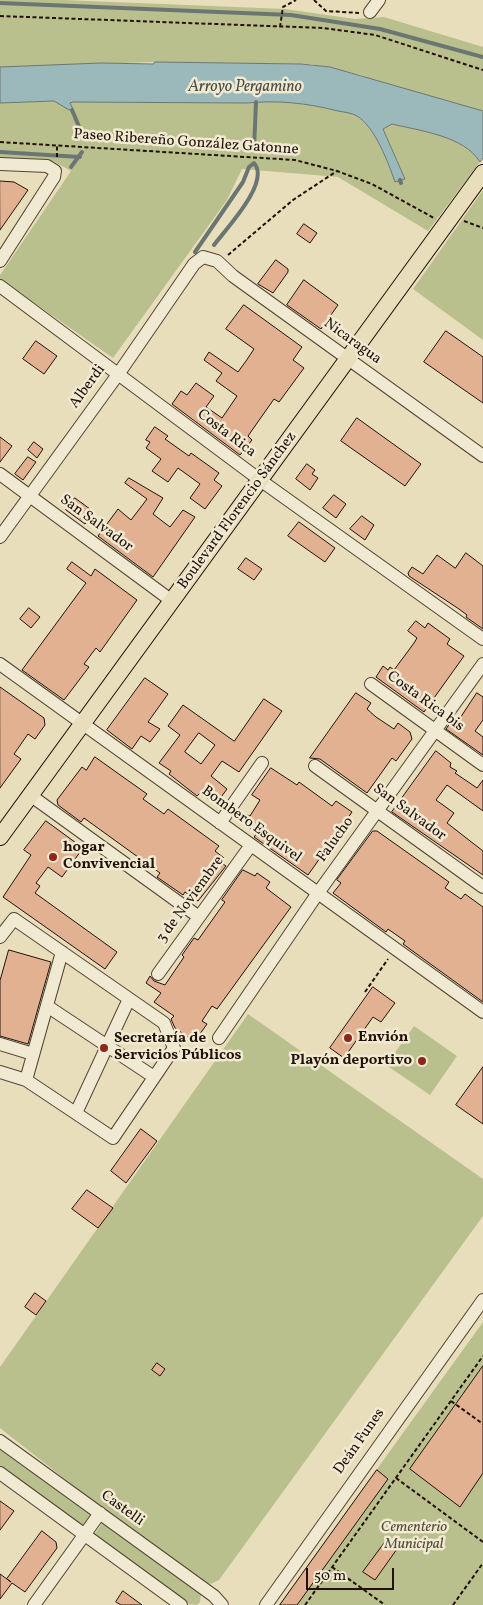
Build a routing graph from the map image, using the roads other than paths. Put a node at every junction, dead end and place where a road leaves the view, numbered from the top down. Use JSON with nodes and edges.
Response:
{"nodes":[{"id":1,"x":379,"y":0,"type":"edge"},
{"id":2,"x":370,"y":12,"type":"road end"},
{"id":3,"x":0,"y":164,"type":"edge"},
{"id":4,"x":479,"y":179,"type":"edge"},
{"id":5,"x":203,"y":257,"type":"joint"},
{"id":6,"x":0,"y":261,"type":"edge"},
{"id":7,"x":0,"y":286,"type":"edge"},
{"id":8,"x":348,"y":359,"type":"junction"},
{"id":9,"x":119,"y":373,"type":"junction"},
{"id":10,"x":483,"y":456,"type":"edge"},
{"id":11,"x":0,"y":474,"type":"edge"},
{"id":12,"x":260,"y":480,"type":"junction"},
{"id":13,"x":30,"y":496,"type":"junction"},
{"id":14,"x":0,"y":537,"type":"edge"},
{"id":15,"x":172,"y":601,"type":"junction"},
{"id":16,"x":483,"y":640,"type":"edge"},
{"id":17,"x":0,"y":664,"type":"edge"},
{"id":18,"x":483,"y":664,"type":"edge"},
{"id":19,"x":371,"y":684,"type":"dead end"},
{"id":20,"x":82,"y":724,"type":"junction"},
{"id":21,"x":435,"y":730,"type":"junction"},
{"id":22,"x":262,"y":763,"type":"dead end"},
{"id":23,"x":483,"y":765,"type":"edge"},
{"id":24,"x":315,"y":766,"type":"dead end"},
{"id":25,"x":30,"y":795,"type":"junction"},
{"id":26,"x":377,"y":811,"type":"junction"},
{"id":27,"x":220,"y":823,"type":"junction"},
{"id":28,"x":0,"y":837,"type":"edge"},
{"id":29,"x":251,"y":845,"type":"junction"},
{"id":30,"x":483,"y":887,"type":"edge"},
{"id":31,"x":318,"y":893,"type":"junction"},
{"id":32,"x":199,"y":917,"type":"junction"},
{"id":33,"x":0,"y":937,"type":"edge"},
{"id":34,"x":62,"y":952,"type":"junction"},
{"id":35,"x":158,"y":974,"type":"dead end"},
{"id":36,"x":129,"y":999,"type":"junction"},
{"id":37,"x":46,"y":1006,"type":"junction"},
{"id":38,"x":483,"y":1012,"type":"edge"},
{"id":39,"x":219,"y":1038,"type":"dead end"},
{"id":40,"x":0,"y":1044,"type":"edge"},
{"id":41,"x":107,"y":1046,"type":"junction"},
{"id":42,"x":33,"y":1054,"type":"junction"},
{"id":43,"x":0,"y":1072,"type":"edge"},
{"id":44,"x":154,"y":1077,"type":"junction"},
{"id":45,"x":26,"y":1080,"type":"junction"},
{"id":46,"x":76,"y":1113,"type":"junction"},
{"id":47,"x":483,"y":1300,"type":"edge"},
{"id":48,"x":0,"y":1441,"type":"edge"},
{"id":49,"x":0,"y":1473,"type":"edge"},
{"id":50,"x":100,"y":1513,"type":"junction"},
{"id":51,"x":84,"y":1535,"type":"junction"},
{"id":52,"x":34,"y":1605,"type":"edge"},
{"id":53,"x":181,"y":1605,"type":"edge"},
{"id":54,"x":222,"y":1605,"type":"edge"},
{"id":55,"x":266,"y":1605,"type":"edge"}],
"edges":[{"from":1,"to":2,"type":"street"},
{"from":3,"to":6,"type":"street"},
{"from":4,"to":8,"type":"main road","name":"Boulevard Florencio Sánchez"},
{"from":5,"to":8,"type":"street","name":"Nicaragua"},
{"from":5,"to":9,"type":"street","name":"Alberdi"},
{"from":7,"to":9,"type":"street","name":"Costa Rica"},
{"from":8,"to":10,"type":"street","name":"Nicaragua"},
{"from":8,"to":12,"type":"main road","name":"Boulevard Florencio Sánchez"},
{"from":9,"to":12,"type":"street","name":"Costa Rica"},
{"from":9,"to":13,"type":"street","name":"Alberdi"},
{"from":11,"to":13,"type":"street","name":"San Salvador"},
{"from":12,"to":15,"type":"main road","name":"Boulevard Florencio Sánchez"},
{"from":12,"to":16,"type":"street","name":"Costa Rica"},
{"from":13,"to":14,"type":"street","name":"Alberdi"},
{"from":13,"to":15,"type":"street","name":"San Salvador"},
{"from":15,"to":20,"type":"main road","name":"Boulevard Florencio Sánchez"},
{"from":17,"to":20,"type":"street","name":"Bombero Esquivel"},
{"from":18,"to":21,"type":"street","name":"Falucho"},
{"from":19,"to":21,"type":"street","name":"Costa Rica bis"},
{"from":20,"to":25,"type":"main road","name":"Boulevard Florencio Sánchez"},
{"from":20,"to":27,"type":"street","name":"Bombero Esquivel"},
{"from":21,"to":23,"type":"street","name":"Costa Rica bis"},
{"from":21,"to":26,"type":"street","name":"Falucho"},
{"from":22,"to":27,"type":"street"},
{"from":24,"to":26,"type":"street","name":"San Salvador"},
{"from":25,"to":28,"type":"main road","name":"Boulevard Florencio Sánchez"},
{"from":25,"to":32,"type":"street"},
{"from":26,"to":30,"type":"street","name":"San Salvador"},
{"from":26,"to":31,"type":"street","name":"Falucho"},
{"from":27,"to":29,"type":"street","name":"Bombero Esquivel"},
{"from":29,"to":31,"type":"street","name":"Bombero Esquivel"},
{"from":29,"to":32,"type":"street","name":"3 de Noviembre"},
{"from":31,"to":38,"type":"street","name":"Bombero Esquivel"},
{"from":31,"to":39,"type":"street","name":"Falucho"},
{"from":32,"to":35,"type":"street","name":"3 de Noviembre"},
{"from":33,"to":34,"type":"street"},
{"from":34,"to":36,"type":"street"},
{"from":34,"to":37,"type":"street"},
{"from":36,"to":41,"type":"street"},
{"from":36,"to":44,"type":"street"},
{"from":37,"to":41,"type":"street"},
{"from":37,"to":42,"type":"street"},
{"from":40,"to":42,"type":"street"},
{"from":41,"to":44,"type":"street"},
{"from":41,"to":46,"type":"street"},
{"from":42,"to":45,"type":"street"},
{"from":43,"to":45,"type":"street"},
{"from":44,"to":46,"type":"street"},
{"from":45,"to":46,"type":"street"},
{"from":47,"to":55,"type":"street","name":"Deán Funes"},
{"from":48,"to":50,"type":"street","name":"Castelli"},
{"from":49,"to":51,"type":"street"},
{"from":50,"to":51,"type":"street"},
{"from":50,"to":54,"type":"street","name":"Castelli"},
{"from":51,"to":52,"type":"street"},
{"from":51,"to":53,"type":"street"}]}
